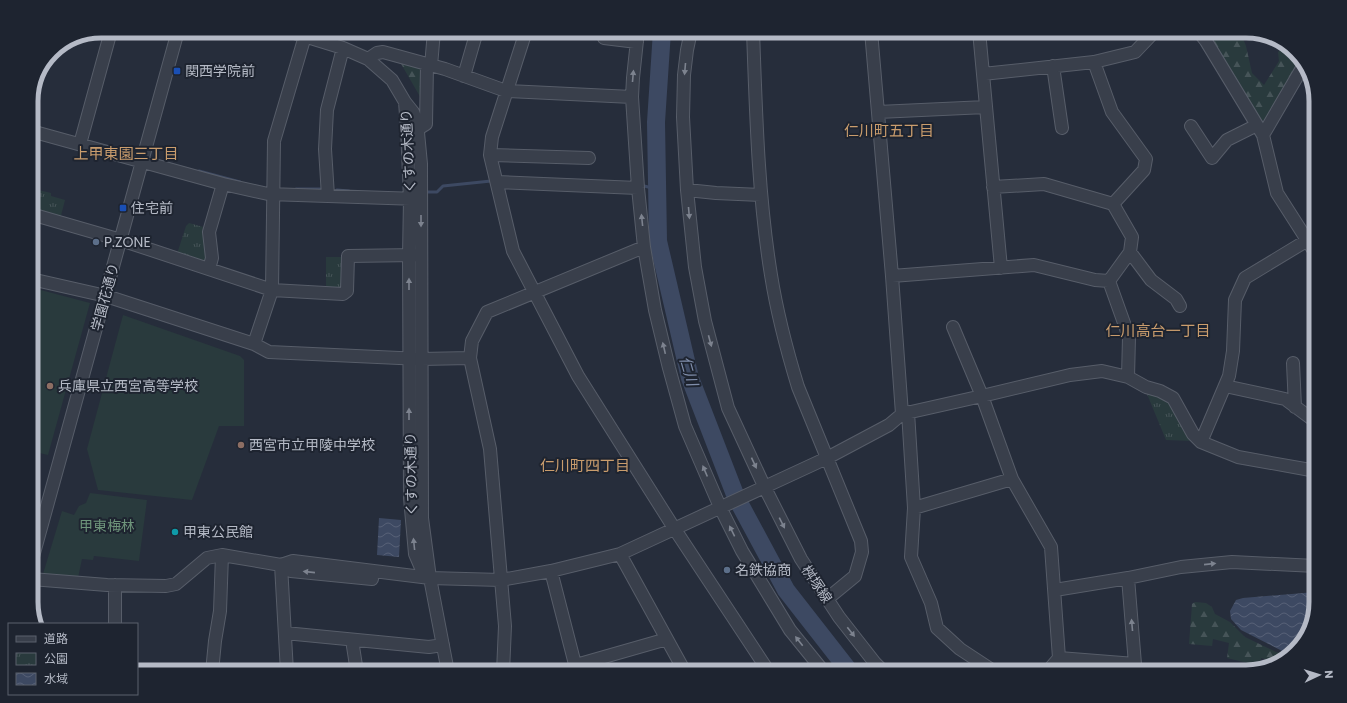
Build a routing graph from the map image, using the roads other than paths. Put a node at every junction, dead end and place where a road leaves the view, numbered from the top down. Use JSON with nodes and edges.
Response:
{"nodes":[{"id":1,"x":109,"y":38,"type":"edge"},
{"id":2,"x":176,"y":38,"type":"edge"},
{"id":3,"x":303,"y":38,"type":"edge"},
{"id":4,"x":310,"y":38,"type":"edge"},
{"id":5,"x":433,"y":38,"type":"edge"},
{"id":6,"x":475,"y":38,"type":"edge"},
{"id":7,"x":523,"y":38,"type":"edge"},
{"id":8,"x":638,"y":38,"type":"edge"},
{"id":9,"x":690,"y":38,"type":"edge"},
{"id":10,"x":753,"y":38,"type":"edge"},
{"id":11,"x":873,"y":38,"type":"edge"},
{"id":12,"x":980,"y":38,"type":"edge"},
{"id":13,"x":1148,"y":38,"type":"edge"},
{"id":14,"x":1204,"y":38,"type":"edge"},
{"id":15,"x":343,"y":48,"type":"junction"},
{"id":16,"x":368,"y":59,"type":"junction"},
{"id":17,"x":1094,"y":62,"type":"junction"},
{"id":18,"x":429,"y":66,"type":"junction"},
{"id":19,"x":1053,"y":66,"type":"junction"},
{"id":20,"x":1300,"y":69,"type":"edge"},
{"id":21,"x":983,"y":74,"type":"junction"},
{"id":22,"x":464,"y":76,"type":"junction"},
{"id":23,"x":506,"y":91,"type":"junction"},
{"id":24,"x":632,"y":97,"type":"junction"},
{"id":25,"x":405,"y":102,"type":"junction"},
{"id":26,"x":986,"y":107,"type":"junction"},
{"id":27,"x":878,"y":112,"type":"junction"},
{"id":28,"x":1191,"y":126,"type":"dead end"},
{"id":29,"x":1062,"y":128,"type":"dead end"},
{"id":30,"x":418,"y":129,"type":"junction"},
{"id":31,"x":1260,"y":130,"type":"junction"},
{"id":32,"x":38,"y":134,"type":"edge"},
{"id":33,"x":80,"y":144,"type":"junction"},
{"id":34,"x":490,"y":155,"type":"junction"},
{"id":35,"x":589,"y":158,"type":"dead end"},
{"id":36,"x":143,"y":162,"type":"junction"},
{"id":37,"x":496,"y":182,"type":"junction"},
{"id":38,"x":223,"y":184,"type":"junction"},
{"id":39,"x":993,"y":187,"type":"junction"},
{"id":40,"x":638,"y":188,"type":"junction"},
{"id":41,"x":687,"y":190,"type":"junction"},
{"id":42,"x":273,"y":194,"type":"junction"},
{"id":43,"x":761,"y":195,"type":"junction"},
{"id":44,"x":328,"y":196,"type":"junction"},
{"id":45,"x":416,"y":199,"type":"junction"},
{"id":46,"x":1113,"y":204,"type":"junction"},
{"id":47,"x":38,"y":216,"type":"edge"},
{"id":48,"x":1309,"y":233,"type":"edge"},
{"id":49,"x":1309,"y":239,"type":"edge"},
{"id":50,"x":121,"y":240,"type":"junction"},
{"id":51,"x":644,"y":247,"type":"junction"},
{"id":52,"x":1130,"y":252,"type":"junction"},
{"id":53,"x":415,"y":255,"type":"junction"},
{"id":54,"x":1001,"y":268,"type":"junction"},
{"id":55,"x":209,"y":269,"type":"junction"},
{"id":56,"x":892,"y":276,"type":"junction"},
{"id":57,"x":38,"y":281,"type":"edge"},
{"id":58,"x":1108,"y":281,"type":"junction"},
{"id":59,"x":272,"y":290,"type":"junction"},
{"id":60,"x":535,"y":293,"type":"junction"},
{"id":61,"x":106,"y":296,"type":"junction"},
{"id":62,"x":1180,"y":306,"type":"dead end"},
{"id":63,"x":953,"y":327,"type":"dead end"},
{"id":64,"x":254,"y":344,"type":"junction"},
{"id":65,"x":470,"y":358,"type":"junction"},
{"id":66,"x":409,"y":359,"type":"junction"},
{"id":67,"x":421,"y":359,"type":"junction"},
{"id":68,"x":1293,"y":363,"type":"dead end"},
{"id":69,"x":1128,"y":377,"type":"junction"},
{"id":70,"x":1225,"y":386,"type":"junction"},
{"id":71,"x":982,"y":396,"type":"junction"},
{"id":72,"x":1295,"y":407,"type":"junction"},
{"id":73,"x":905,"y":413,"type":"junction"},
{"id":74,"x":1309,"y":417,"type":"edge"},
{"id":75,"x":1201,"y":442,"type":"junction"},
{"id":76,"x":827,"y":458,"type":"junction"},
{"id":77,"x":1309,"y":470,"type":"edge"},
{"id":78,"x":1012,"y":479,"type":"junction"},
{"id":79,"x":765,"y":488,"type":"junction"},
{"id":80,"x":720,"y":507,"type":"junction"},
{"id":81,"x":914,"y":508,"type":"junction"},
{"id":82,"x":674,"y":528,"type":"junction"},
{"id":83,"x":38,"y":539,"type":"edge"},
{"id":84,"x":222,"y":554,"type":"junction"},
{"id":85,"x":620,"y":554,"type":"junction"},
{"id":86,"x":281,"y":565,"type":"junction"},
{"id":87,"x":1309,"y":566,"type":"edge"},
{"id":88,"x":551,"y":571,"type":"junction"},
{"id":89,"x":430,"y":578,"type":"junction"},
{"id":90,"x":1128,"y":578,"type":"junction"},
{"id":91,"x":38,"y":580,"type":"edge"},
{"id":92,"x":502,"y":580,"type":"junction"},
{"id":93,"x":115,"y":585,"type":"junction"},
{"id":94,"x":1055,"y":590,"type":"junction"},
{"id":95,"x":827,"y":599,"type":"junction"},
{"id":96,"x":115,"y":623,"type":"edge"},
{"id":97,"x":285,"y":633,"type":"junction"},
{"id":98,"x":667,"y":639,"type":"junction"},
{"id":99,"x":352,"y":640,"type":"junction"},
{"id":100,"x":443,"y":645,"type":"junction"},
{"id":101,"x":1059,"y":658,"type":"junction"},
{"id":102,"x":213,"y":665,"type":"edge"},
{"id":103,"x":287,"y":665,"type":"edge"},
{"id":104,"x":356,"y":665,"type":"edge"},
{"id":105,"x":447,"y":665,"type":"edge"},
{"id":106,"x":503,"y":665,"type":"edge"},
{"id":107,"x":575,"y":665,"type":"edge"},
{"id":108,"x":588,"y":665,"type":"edge"},
{"id":109,"x":681,"y":665,"type":"edge"},
{"id":110,"x":764,"y":665,"type":"edge"},
{"id":111,"x":818,"y":665,"type":"edge"},
{"id":112,"x":878,"y":665,"type":"edge"},
{"id":113,"x":984,"y":665,"type":"edge"},
{"id":114,"x":1053,"y":665,"type":"edge"},
{"id":115,"x":1114,"y":665,"type":"edge"},
{"id":116,"x":1137,"y":665,"type":"edge"}],
"edges":[{"from":1,"to":33,"type":"street"},
{"from":2,"to":36,"type":"street","name":"学園花通り"},
{"from":3,"to":42,"type":"street"},
{"from":4,"to":15,"type":"street"},
{"from":5,"to":18,"type":"street"},
{"from":6,"to":22,"type":"street"},
{"from":7,"to":23,"type":"street"},
{"from":24,"to":8,"type":"street","one_way":true},
{"from":9,"to":41,"type":"street","name":"桝塚線","one_way":true},
{"from":10,"to":43,"type":"street"},
{"from":11,"to":27,"type":"street"},
{"from":12,"to":21,"type":"street"},
{"from":13,"to":17,"type":"street"},
{"from":14,"to":31,"type":"street"},
{"from":15,"to":16,"type":"street"},
{"from":15,"to":44,"type":"street"},
{"from":16,"to":18,"type":"street"},
{"from":16,"to":25,"type":"street"},
{"from":17,"to":19,"type":"street"},
{"from":17,"to":46,"type":"street"},
{"from":18,"to":22,"type":"street"},
{"from":18,"to":30,"type":"street"},
{"from":19,"to":21,"type":"street"},
{"from":19,"to":29,"type":"street"},
{"from":20,"to":31,"type":"street"},
{"from":21,"to":26,"type":"street"},
{"from":22,"to":23,"type":"street"},
{"from":23,"to":24,"type":"street"},
{"from":23,"to":34,"type":"street"},
{"from":24,"to":40,"type":"street"},
{"from":25,"to":30,"type":"street","name":"くすの木通り"},
{"from":25,"to":45,"type":"street","name":"くすの木通り"},
{"from":26,"to":27,"type":"street"},
{"from":26,"to":39,"type":"street"},
{"from":27,"to":56,"type":"street"},
{"from":28,"to":31,"type":"street"},
{"from":30,"to":45,"type":"street","name":"くすの木通り"},
{"from":31,"to":48,"type":"street"},
{"from":32,"to":33,"type":"street"},
{"from":33,"to":36,"type":"street"},
{"from":34,"to":35,"type":"street"},
{"from":34,"to":37,"type":"street"},
{"from":36,"to":38,"type":"street"},
{"from":36,"to":50,"type":"street","name":"学園花通り"},
{"from":37,"to":40,"type":"street"},
{"from":37,"to":60,"type":"street"},
{"from":38,"to":42,"type":"street"},
{"from":38,"to":55,"type":"street"},
{"from":39,"to":46,"type":"street"},
{"from":39,"to":54,"type":"street"},
{"from":51,"to":40,"type":"street","one_way":true},
{"from":41,"to":43,"type":"street"},
{"from":41,"to":79,"type":"street","name":"桝塚線","one_way":true},
{"from":42,"to":44,"type":"street"},
{"from":42,"to":59,"type":"street"},
{"from":43,"to":76,"type":"street"},
{"from":44,"to":45,"type":"street"},
{"from":45,"to":53,"type":"street","name":"くすの木通り"},
{"from":46,"to":52,"type":"street"},
{"from":47,"to":50,"type":"street"},
{"from":49,"to":70,"type":"street"},
{"from":50,"to":55,"type":"street"},
{"from":50,"to":61,"type":"street","name":"学園花通り"},
{"from":51,"to":60,"type":"street"},
{"from":80,"to":51,"type":"street","one_way":true},
{"from":52,"to":58,"type":"street"},
{"from":52,"to":62,"type":"street"},
{"from":53,"to":59,"type":"street"},
{"from":66,"to":53,"type":"street","name":"くすの木通り","one_way":true},
{"from":53,"to":67,"type":"street","name":"くすの木通り"},
{"from":54,"to":56,"type":"street"},
{"from":54,"to":58,"type":"street"},
{"from":55,"to":59,"type":"street"},
{"from":56,"to":73,"type":"street"},
{"from":57,"to":61,"type":"street"},
{"from":58,"to":69,"type":"street"},
{"from":59,"to":64,"type":"street"},
{"from":60,"to":65,"type":"street"},
{"from":60,"to":82,"type":"street"},
{"from":61,"to":64,"type":"street"},
{"from":61,"to":83,"type":"street","name":"学園花通り"},
{"from":63,"to":71,"type":"street"},
{"from":64,"to":66,"type":"street"},
{"from":65,"to":67,"type":"street"},
{"from":65,"to":92,"type":"street"},
{"from":66,"to":67,"type":"street"},
{"from":89,"to":66,"type":"street","name":"くすの木通り","one_way":true},
{"from":67,"to":89,"type":"street","name":"くすの木通り"},
{"from":68,"to":72,"type":"street"},
{"from":69,"to":71,"type":"street"},
{"from":69,"to":75,"type":"street"},
{"from":70,"to":72,"type":"street"},
{"from":70,"to":75,"type":"street"},
{"from":71,"to":73,"type":"street"},
{"from":71,"to":78,"type":"street"},
{"from":72,"to":74,"type":"street"},
{"from":73,"to":76,"type":"street"},
{"from":73,"to":81,"type":"street"},
{"from":75,"to":77,"type":"street"},
{"from":76,"to":79,"type":"street"},
{"from":76,"to":95,"type":"street"},
{"from":78,"to":81,"type":"street"},
{"from":78,"to":94,"type":"street"},
{"from":79,"to":80,"type":"street"},
{"from":79,"to":95,"type":"street","name":"桝塚線","one_way":true},
{"from":80,"to":82,"type":"street"},
{"from":111,"to":80,"type":"street","one_way":true},
{"from":81,"to":113,"type":"street"},
{"from":82,"to":85,"type":"street"},
{"from":82,"to":110,"type":"street"},
{"from":84,"to":86,"type":"street"},
{"from":84,"to":93,"type":"street"},
{"from":84,"to":102,"type":"street"},
{"from":85,"to":88,"type":"street"},
{"from":85,"to":98,"type":"street"},
{"from":86,"to":89,"type":"street"},
{"from":86,"to":97,"type":"street"},
{"from":90,"to":87,"type":"street","one_way":true},
{"from":88,"to":92,"type":"street"},
{"from":88,"to":107,"type":"street"},
{"from":89,"to":92,"type":"street"},
{"from":89,"to":100,"type":"street","name":"くすの木通り"},
{"from":90,"to":94,"type":"street"},
{"from":116,"to":90,"type":"street","one_way":true},
{"from":91,"to":93,"type":"street"},
{"from":92,"to":106,"type":"street"},
{"from":93,"to":96,"type":"street"},
{"from":94,"to":101,"type":"street"},
{"from":95,"to":112,"type":"street","name":"桝塚線","one_way":true},
{"from":97,"to":99,"type":"street"},
{"from":97,"to":103,"type":"street"},
{"from":98,"to":108,"type":"street"},
{"from":98,"to":109,"type":"street"},
{"from":99,"to":100,"type":"street"},
{"from":99,"to":104,"type":"street"},
{"from":100,"to":105,"type":"street","name":"くすの木通り"},
{"from":101,"to":114,"type":"street"},
{"from":101,"to":115,"type":"street"}]}
